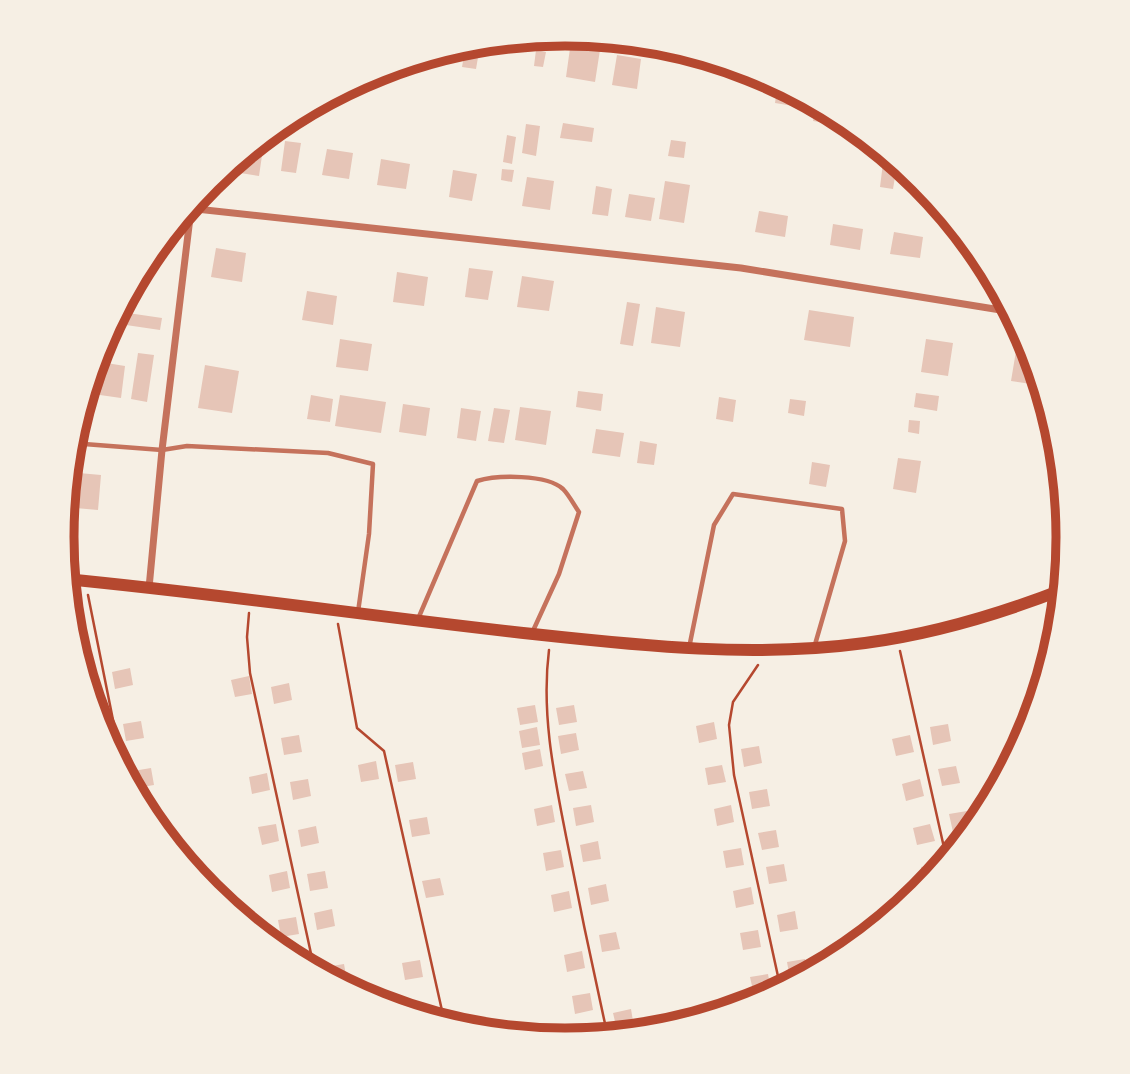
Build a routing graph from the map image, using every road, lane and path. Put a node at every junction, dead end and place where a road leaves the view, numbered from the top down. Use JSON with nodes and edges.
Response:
{"nodes":[{"id":1,"x":200,"y":207,"type":"edge"},
{"id":2,"x":188,"y":221,"type":"edge"},
{"id":3,"x":1001,"y":310,"type":"edge"},
{"id":4,"x":83,"y":444,"type":"edge"},
{"id":5,"x":162,"y":450,"type":"junction"},
{"id":6,"x":76,"y":580,"type":"edge"},
{"id":7,"x":85,"y":581,"type":"junction"},
{"id":8,"x":149,"y":588,"type":"junction"},
{"id":9,"x":1053,"y":593,"type":"edge"},
{"id":10,"x":250,"y":599,"type":"junction"},
{"id":11,"x":336,"y":611,"type":"junction"},
{"id":12,"x":358,"y":613,"type":"junction"},
{"id":13,"x":417,"y":621,"type":"junction"},
{"id":14,"x":531,"y":634,"type":"junction"},
{"id":15,"x":550,"y":636,"type":"junction"},
{"id":16,"x":897,"y":637,"type":"junction"},
{"id":17,"x":689,"y":648,"type":"junction"},
{"id":18,"x":814,"y":648,"type":"junction"},
{"id":19,"x":766,"y":650,"type":"junction"},
{"id":20,"x":116,"y":737,"type":"edge"},
{"id":21,"x":944,"y":850,"type":"edge"},
{"id":22,"x":312,"y":959,"type":"edge"},
{"id":23,"x":779,"y":979,"type":"edge"},
{"id":24,"x":442,"y":1013,"type":"edge"},
{"id":25,"x":606,"y":1026,"type":"edge"}],
"edges":[{"from":1,"to":3,"type":"street"},
{"from":2,"to":5,"type":"street"},
{"from":4,"to":5,"type":"lane"},
{"from":5,"to":8,"type":"street"},
{"from":5,"to":12,"type":"lane"},
{"from":6,"to":7,"type":"main road"},
{"from":7,"to":8,"type":"main road"},
{"from":7,"to":20,"type":"path"},
{"from":8,"to":10,"type":"main road"},
{"from":9,"to":16,"type":"main road"},
{"from":10,"to":11,"type":"main road"},
{"from":10,"to":22,"type":"path"},
{"from":11,"to":12,"type":"main road"},
{"from":11,"to":24,"type":"path"},
{"from":12,"to":13,"type":"main road"},
{"from":13,"to":14,"type":"main road"},
{"from":13,"to":14,"type":"lane"},
{"from":14,"to":15,"type":"main road"},
{"from":15,"to":17,"type":"main road"},
{"from":15,"to":25,"type":"path"},
{"from":16,"to":18,"type":"main road"},
{"from":16,"to":21,"type":"path"},
{"from":17,"to":18,"type":"lane"},
{"from":17,"to":19,"type":"main road"},
{"from":18,"to":19,"type":"main road"},
{"from":19,"to":23,"type":"path"}]}
